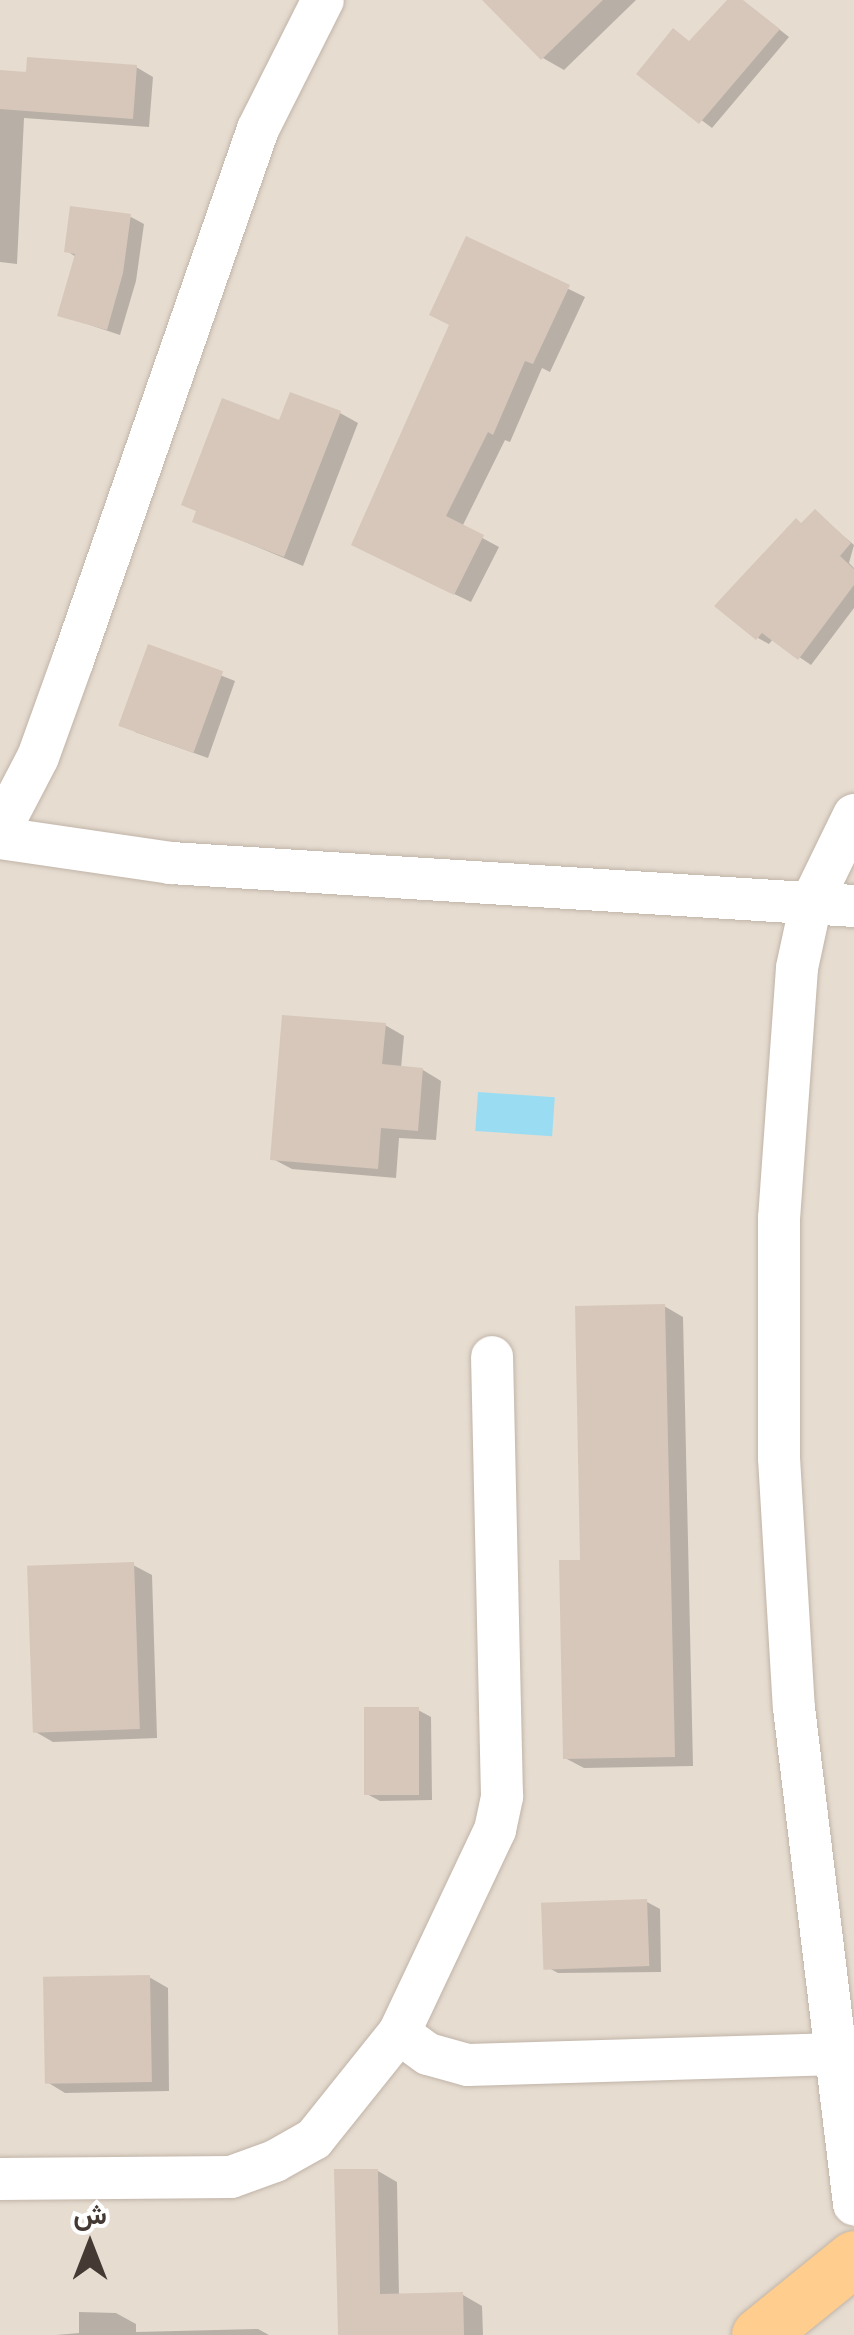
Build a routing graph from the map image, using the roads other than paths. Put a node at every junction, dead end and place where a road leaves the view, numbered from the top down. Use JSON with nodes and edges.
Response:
{"nodes":[{"id":1,"x":323,"y":0,"type":"edge"},
{"id":2,"x":854,"y":815,"type":"edge"},
{"id":3,"x":0,"y":830,"type":"edge"},
{"id":4,"x":0,"y":838,"type":"edge"},
{"id":5,"x":811,"y":903,"type":"junction"},
{"id":6,"x":854,"y":906,"type":"edge"},
{"id":7,"x":492,"y":1357,"type":"dead end"},
{"id":8,"x":399,"y":2033,"type":"junction"},
{"id":9,"x":838,"y":2054,"type":"junction"},
{"id":10,"x":0,"y":2179,"type":"edge"},
{"id":11,"x":854,"y":2204,"type":"edge"},
{"id":12,"x":854,"y":2258,"type":"edge"},
{"id":13,"x":759,"y":2335,"type":"edge"}],
"edges":[{"from":1,"to":3,"type":"street"},
{"from":2,"to":5,"type":"street"},
{"from":4,"to":5,"type":"street"},
{"from":5,"to":6,"type":"street"},
{"from":5,"to":9,"type":"street"},
{"from":7,"to":8,"type":"street"},
{"from":8,"to":9,"type":"street"},
{"from":8,"to":10,"type":"street"},
{"from":9,"to":11,"type":"street"},
{"from":12,"to":13,"type":"main road"}]}
